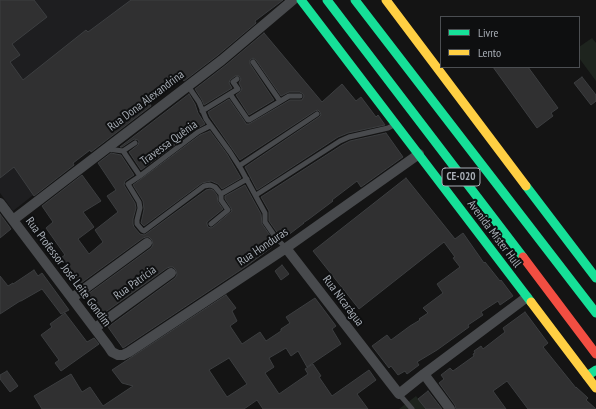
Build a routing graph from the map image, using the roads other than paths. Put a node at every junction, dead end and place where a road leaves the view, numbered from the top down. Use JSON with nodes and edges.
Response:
{"nodes":[{"id":1,"x":293,"y":0,"type":"edge"},
{"id":2,"x":301,"y":0,"type":"edge"},
{"id":3,"x":327,"y":0,"type":"edge"},
{"id":4,"x":355,"y":0,"type":"edge"},
{"id":5,"x":386,"y":0,"type":"edge"},
{"id":6,"x":253,"y":62,"type":"dead end"},
{"id":7,"x":237,"y":79,"type":"dead end"},
{"id":8,"x":188,"y":86,"type":"junction"},
{"id":9,"x":230,"y":94,"type":"junction"},
{"id":10,"x":300,"y":96,"type":"dead end"},
{"id":11,"x":280,"y":101,"type":"junction"},
{"id":12,"x":202,"y":111,"type":"junction"},
{"id":13,"x":317,"y":114,"type":"dead end"},
{"id":14,"x":396,"y":124,"type":"junction"},
{"id":15,"x":210,"y":126,"type":"junction"},
{"id":16,"x":135,"y":143,"type":"dead end"},
{"id":17,"x":105,"y":149,"type":"junction"},
{"id":18,"x":123,"y":151,"type":"junction"},
{"id":19,"x":419,"y":154,"type":"junction"},
{"id":20,"x":239,"y":166,"type":"junction"},
{"id":21,"x":140,"y":176,"type":"junction"},
{"id":22,"x":247,"y":179,"type":"junction"},
{"id":23,"x":221,"y":194,"type":"junction"},
{"id":24,"x":256,"y":195,"type":"junction"},
{"id":25,"x":0,"y":203,"type":"edge"},
{"id":26,"x":12,"y":220,"type":"junction"},
{"id":27,"x":211,"y":224,"type":"dead end"},
{"id":28,"x":147,"y":243,"type":"dead end"},
{"id":29,"x":286,"y":248,"type":"junction"},
{"id":30,"x":172,"y":273,"type":"dead end"},
{"id":31,"x":596,"y":278,"type":"edge"},
{"id":32,"x":527,"y":297,"type":"junction"},
{"id":33,"x":72,"y":298,"type":"junction"},
{"id":34,"x":596,"y":313,"type":"edge"},
{"id":35,"x":95,"y":328,"type":"junction"},
{"id":36,"x":596,"y":354,"type":"edge"},
{"id":37,"x":118,"y":355,"type":"joint"},
{"id":38,"x":596,"y":370,"type":"edge"},
{"id":39,"x":424,"y":374,"type":"junction"},
{"id":40,"x":587,"y":376,"type":"junction"},
{"id":41,"x":596,"y":388,"type":"edge"},
{"id":42,"x":399,"y":394,"type":"junction"},
{"id":43,"x":412,"y":409,"type":"edge"},
{"id":44,"x":450,"y":409,"type":"edge"}],
"edges":[{"from":1,"to":8,"type":"street","name":"Rua Dona Alexandrina"},
{"from":2,"to":14,"type":"main road","name":"Avenida Mister Hull"},
{"from":3,"to":36,"type":"main road","name":"Avenida Mister Hull","number":"CE-020"},
{"from":4,"to":34,"type":"main road","number":"CE-020"},
{"from":5,"to":31,"type":"main road"},
{"from":6,"to":11,"type":"lane"},
{"from":7,"to":9,"type":"lane"},
{"from":8,"to":12,"type":"lane","name":"Rua Nicarágua"},
{"from":8,"to":17,"type":"street","name":"Rua Dona Alexandrina"},
{"from":9,"to":11,"type":"lane"},
{"from":9,"to":12,"type":"lane"},
{"from":10,"to":11,"type":"lane"},
{"from":12,"to":15,"type":"lane","name":"Rua Nicarágua"},
{"from":13,"to":20,"type":"lane"},
{"from":14,"to":19,"type":"main road","name":"Avenida Mister Hull"},
{"from":14,"to":24,"type":"lane"},
{"from":15,"to":20,"type":"lane","name":"Rua Nicarágua"},
{"from":15,"to":21,"type":"lane","name":"Travessa Quênia"},
{"from":16,"to":18,"type":"lane"},
{"from":17,"to":18,"type":"lane"},
{"from":17,"to":26,"type":"street","name":"Rua Dona Alexandrina"},
{"from":18,"to":21,"type":"lane"},
{"from":19,"to":29,"type":"street","name":"Rua Honduras"},
{"from":19,"to":32,"type":"main road","name":"Avenida Mister Hull"},
{"from":20,"to":22,"type":"lane","name":"Rua Nicarágua"},
{"from":21,"to":23,"type":"lane","name":"Travessa Quênia"},
{"from":22,"to":23,"type":"lane"},
{"from":22,"to":24,"type":"lane","name":"Rua Nicarágua"},
{"from":23,"to":27,"type":"lane"},
{"from":24,"to":29,"type":"lane","name":"Rua Nicarágua"},
{"from":25,"to":26,"type":"street","name":"Rua Professor José Leite Gondim"},
{"from":26,"to":33,"type":"street","name":"Rua Professor José Leite Gondim"},
{"from":28,"to":33,"type":"street"},
{"from":29,"to":37,"type":"street","name":"Rua Honduras"},
{"from":29,"to":42,"type":"street","name":"Rua Nicarágua"},
{"from":30,"to":35,"type":"street","name":"Rua Patrícia"},
{"from":32,"to":39,"type":"street"},
{"from":32,"to":40,"type":"main road","name":"Avenida Mister Hull"},
{"from":33,"to":35,"type":"street","name":"Rua Professor José Leite Gondim"},
{"from":35,"to":37,"type":"street","name":"Rua Professor José Leite Gondim"},
{"from":38,"to":40,"type":"main road"},
{"from":39,"to":42,"type":"street"},
{"from":39,"to":44,"type":"street"},
{"from":40,"to":41,"type":"main road","name":"Avenida Mister Hull"},
{"from":42,"to":43,"type":"lane"}]}
